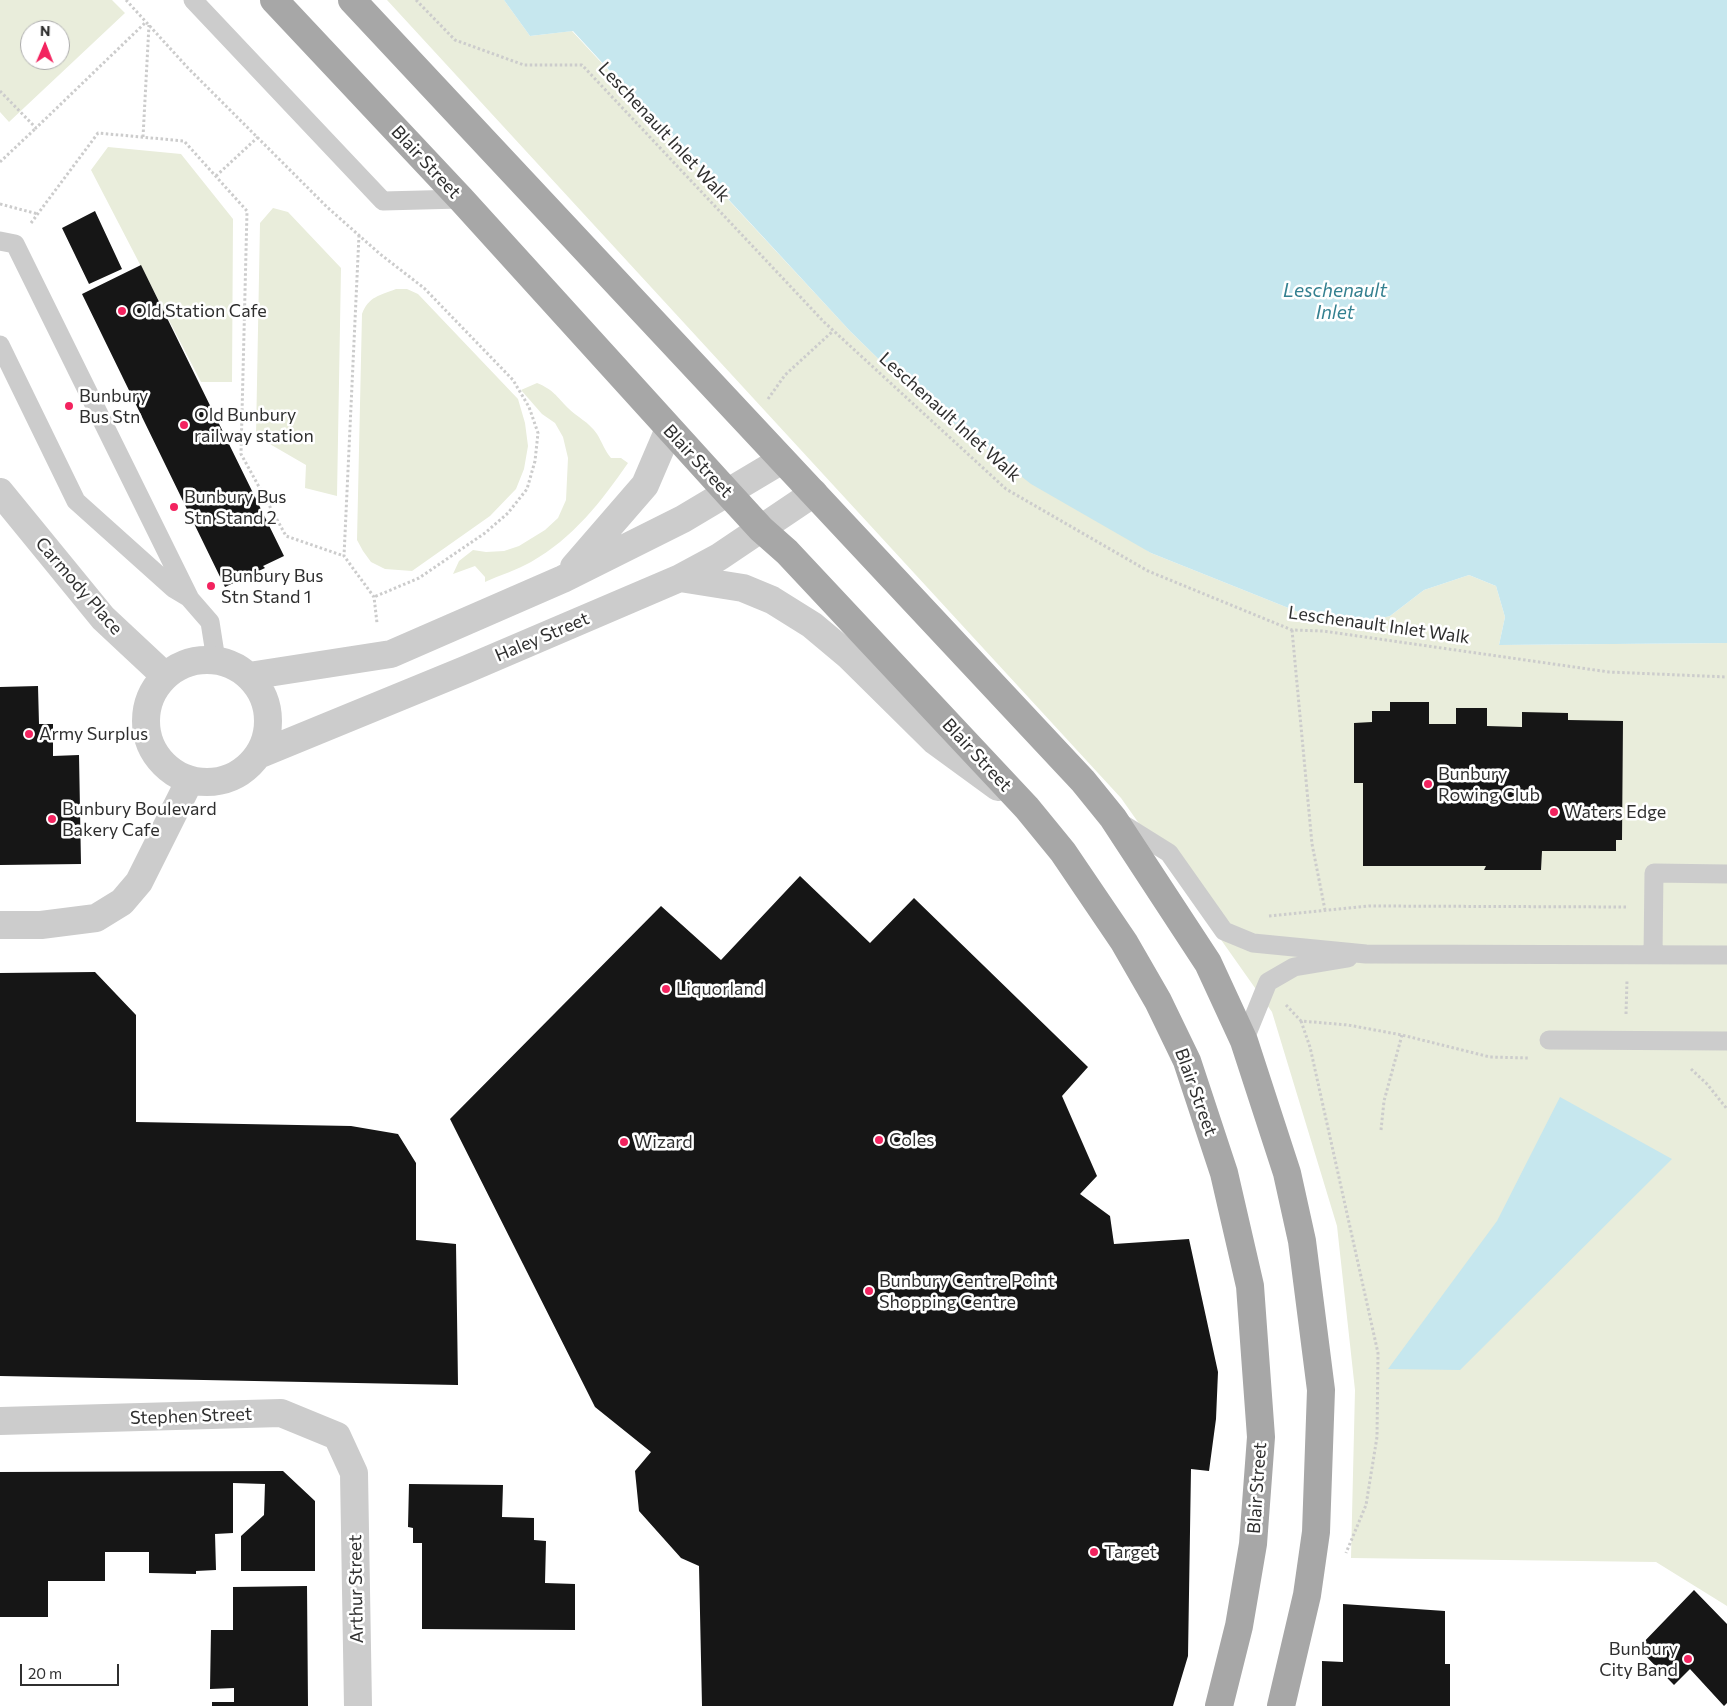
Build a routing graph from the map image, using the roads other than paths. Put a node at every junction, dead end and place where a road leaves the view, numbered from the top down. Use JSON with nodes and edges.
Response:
{"nodes":[{"id":1,"x":192,"y":0,"type":"edge"},
{"id":2,"x":274,"y":0,"type":"edge"},
{"id":3,"x":352,"y":0,"type":"edge"},
{"id":4,"x":461,"y":199,"type":"junction"},
{"id":5,"x":7,"y":243,"type":"edge"},
{"id":6,"x":0,"y":345,"type":"edge"},
{"id":7,"x":669,"y":429,"type":"junction"},
{"id":8,"x":782,"y":460,"type":"junction"},
{"id":9,"x":0,"y":492,"type":"edge"},
{"id":10,"x":728,"y":493,"type":"junction"},
{"id":11,"x":814,"y":493,"type":"junction"},
{"id":12,"x":761,"y":529,"type":"junction"},
{"id":13,"x":680,"y":578,"type":"junction"},
{"id":14,"x":563,"y":579,"type":"junction"},
{"id":15,"x":190,"y":599,"type":"junction"},
{"id":16,"x":216,"y":660,"type":"junction"},
{"id":17,"x":164,"y":676,"type":"junction"},
{"id":18,"x":249,"y":676,"type":"junction"},
{"id":19,"x":258,"y":755,"type":"junction"},
{"id":20,"x":190,"y":780,"type":"junction"},
{"id":21,"x":1027,"y":808,"type":"junction"},
{"id":22,"x":1113,"y":818,"type":"junction"},
{"id":23,"x":1727,"y":874,"type":"edge"},
{"id":24,"x":0,"y":925,"type":"edge"},
{"id":25,"x":1366,"y":954,"type":"junction"},
{"id":26,"x":1653,"y":955,"type":"junction"},
{"id":27,"x":1727,"y":955,"type":"edge"},
{"id":28,"x":1549,"y":1040,"type":"dead end"},
{"id":29,"x":1244,"y":1041,"type":"junction"},
{"id":30,"x":1727,"y":1041,"type":"edge"},
{"id":31,"x":0,"y":1421,"type":"edge"},
{"id":32,"x":354,"y":1473,"type":"joint"},
{"id":33,"x":358,"y":1706,"type":"edge"},
{"id":34,"x":1219,"y":1706,"type":"edge"},
{"id":35,"x":1281,"y":1706,"type":"edge"}],
"edges":[{"from":1,"to":4,"type":"lane"},
{"from":2,"to":4,"type":"main road","name":"Blair Street"},
{"from":3,"to":8,"type":"main road"},
{"from":4,"to":7,"type":"main road","name":"Blair Street"},
{"from":5,"to":15,"type":"lane"},
{"from":6,"to":15,"type":"lane"},
{"from":7,"to":10,"type":"main road","name":"Blair Street"},
{"from":7,"to":14,"type":"street"},
{"from":8,"to":10,"type":"street"},
{"from":8,"to":11,"type":"main road"},
{"from":9,"to":17,"type":"street","name":"Carmody Place"},
{"from":10,"to":12,"type":"main road","name":"Blair Street"},
{"from":10,"to":14,"type":"street"},
{"from":11,"to":12,"type":"street","name":"Haley Street"},
{"from":11,"to":22,"type":"main road"},
{"from":12,"to":13,"type":"street","name":"Haley Street"},
{"from":12,"to":21,"type":"main road","name":"Blair Street"},
{"from":13,"to":19,"type":"street","name":"Haley Street"},
{"from":13,"to":21,"type":"street"},
{"from":14,"to":18,"type":"street"},
{"from":15,"to":16,"type":"lane"},
{"from":16,"to":17,"type":"street"},
{"from":16,"to":18,"type":"street"},
{"from":17,"to":20,"type":"street"},
{"from":18,"to":19,"type":"street"},
{"from":19,"to":20,"type":"street"},
{"from":20,"to":24,"type":"street"},
{"from":21,"to":34,"type":"main road","name":"Blair Street"},
{"from":22,"to":25,"type":"lane"},
{"from":22,"to":29,"type":"main road"},
{"from":23,"to":26,"type":"lane"},
{"from":25,"to":26,"type":"lane"},
{"from":25,"to":29,"type":"lane"},
{"from":26,"to":27,"type":"lane"},
{"from":28,"to":30,"type":"lane"},
{"from":29,"to":35,"type":"main road"},
{"from":31,"to":32,"type":"street","name":"Stephen Street"},
{"from":32,"to":33,"type":"street","name":"Arthur Street"}]}
